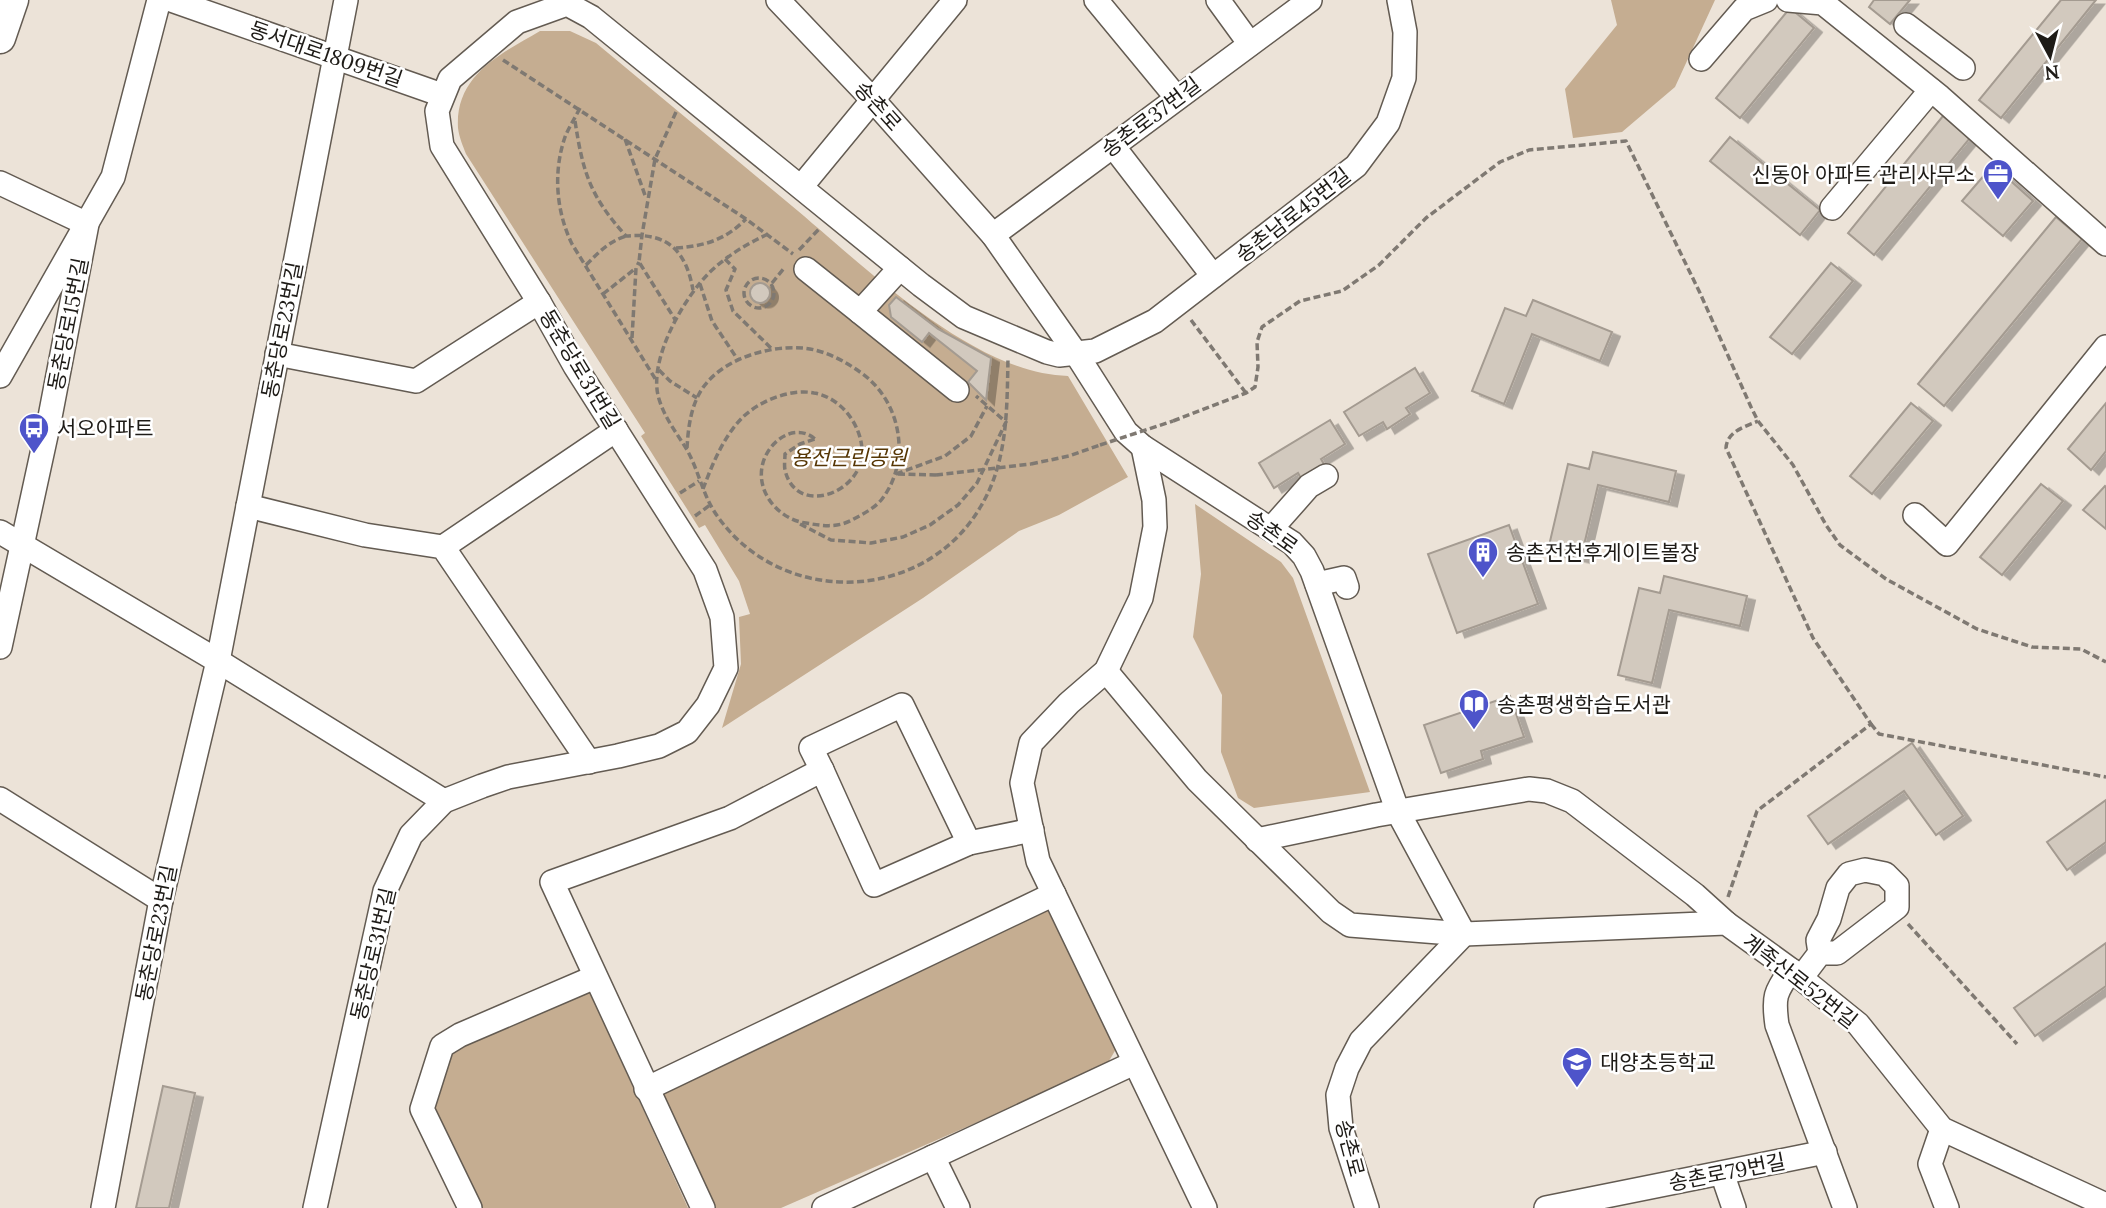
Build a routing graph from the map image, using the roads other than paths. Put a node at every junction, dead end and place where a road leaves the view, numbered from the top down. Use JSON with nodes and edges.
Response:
{"nodes":[{"id":1,"x":13,"y":0,"type":"edge"},
{"id":2,"x":159,"y":0,"type":"edge"},
{"id":3,"x":171,"y":0,"type":"edge"},
{"id":4,"x":346,"y":0,"type":"edge"},
{"id":5,"x":778,"y":0,"type":"edge"},
{"id":6,"x":955,"y":0,"type":"edge"},
{"id":7,"x":1096,"y":0,"type":"edge"},
{"id":8,"x":1218,"y":0,"type":"edge"},
{"id":9,"x":1310,"y":0,"type":"edge"},
{"id":10,"x":1399,"y":0,"type":"edge"},
{"id":11,"x":1766,"y":0,"type":"edge"},
{"id":12,"x":1788,"y":0,"type":"edge"},
{"id":13,"x":565,"y":2,"type":"edge"},
{"id":14,"x":1912,"y":21,"type":"dead end"},
{"id":15,"x":0,"y":38,"type":"edge"},
{"id":16,"x":1250,"y":44,"type":"junction"},
{"id":17,"x":334,"y":57,"type":"junction"},
{"id":18,"x":1701,"y":59,"type":"dead end"},
{"id":19,"x":1967,"y":63,"type":"dead end"},
{"id":20,"x":1931,"y":90,"type":"junction"},
{"id":21,"x":442,"y":95,"type":"junction"},
{"id":22,"x":1177,"y":98,"type":"junction"},
{"id":23,"x":873,"y":100,"type":"junction"},
{"id":24,"x":1113,"y":146,"type":"junction"},
{"id":25,"x":0,"y":183,"type":"edge"},
{"id":26,"x":801,"y":187,"type":"junction"},
{"id":27,"x":1832,"y":208,"type":"dead end"},
{"id":28,"x":87,"y":224,"type":"junction"},
{"id":29,"x":993,"y":234,"type":"junction"},
{"id":30,"x":2106,"y":244,"type":"edge"},
{"id":31,"x":800,"y":262,"type":"road end"},
{"id":32,"x":900,"y":268,"type":"junction"},
{"id":33,"x":1213,"y":276,"type":"junction"},
{"id":34,"x":539,"y":302,"type":"junction"},
{"id":35,"x":860,"y":312,"type":"junction"},
{"id":36,"x":2106,"y":347,"type":"edge"},
{"id":37,"x":277,"y":354,"type":"junction"},
{"id":38,"x":1077,"y":355,"type":"junction"},
{"id":39,"x":0,"y":376,"type":"edge"},
{"id":40,"x":964,"y":390,"type":"road end"},
{"id":41,"x":616,"y":430,"type":"junction"},
{"id":42,"x":1143,"y":447,"type":"junction"},
{"id":43,"x":1326,"y":475,"type":"dead end"},
{"id":44,"x":248,"y":506,"type":"junction"},
{"id":45,"x":1915,"y":515,"type":"dead end"},
{"id":46,"x":1271,"y":529,"type":"junction"},
{"id":47,"x":0,"y":532,"type":"edge"},
{"id":48,"x":23,"y":547,"type":"junction"},
{"id":49,"x":443,"y":547,"type":"junction"},
{"id":50,"x":1317,"y":584,"type":"junction"},
{"id":51,"x":1348,"y":587,"type":"dead end"},
{"id":52,"x":0,"y":647,"type":"edge"},
{"id":53,"x":218,"y":661,"type":"junction"},
{"id":54,"x":1106,"y":671,"type":"junction"},
{"id":55,"x":589,"y":762,"type":"junction"},
{"id":56,"x":822,"y":770,"type":"junction"},
{"id":57,"x":0,"y":799,"type":"edge"},
{"id":58,"x":444,"y":801,"type":"junction"},
{"id":59,"x":1398,"y":812,"type":"junction"},
{"id":60,"x":1032,"y":830,"type":"junction"},
{"id":61,"x":1257,"y":841,"type":"junction"},
{"id":62,"x":969,"y":843,"type":"junction"},
{"id":63,"x":1054,"y":894,"type":"junction"},
{"id":64,"x":161,"y":900,"type":"junction"},
{"id":65,"x":1726,"y":923,"type":"junction"},
{"id":66,"x":1464,"y":934,"type":"junction"},
{"id":67,"x":1820,"y":953,"type":"dead end"},
{"id":68,"x":1796,"y":974,"type":"junction"},
{"id":69,"x":595,"y":977,"type":"junction"},
{"id":70,"x":1135,"y":1063,"type":"junction"},
{"id":71,"x":646,"y":1089,"type":"junction"},
{"id":72,"x":1942,"y":1129,"type":"junction"},
{"id":73,"x":1825,"y":1152,"type":"junction"},
{"id":74,"x":933,"y":1157,"type":"junction"},
{"id":75,"x":1722,"y":1172,"type":"junction"},
{"id":76,"x":1588,"y":1205,"type":"edge"},
{"id":77,"x":2106,"y":1205,"type":"edge"},
{"id":78,"x":103,"y":1208,"type":"edge"},
{"id":79,"x":315,"y":1208,"type":"edge"},
{"id":80,"x":470,"y":1208,"type":"edge"},
{"id":81,"x":703,"y":1208,"type":"edge"},
{"id":82,"x":824,"y":1208,"type":"edge"},
{"id":83,"x":958,"y":1208,"type":"edge"},
{"id":84,"x":1205,"y":1208,"type":"edge"},
{"id":85,"x":1367,"y":1208,"type":"edge"},
{"id":86,"x":1546,"y":1208,"type":"edge"},
{"id":87,"x":1734,"y":1208,"type":"edge"},
{"id":88,"x":1845,"y":1208,"type":"edge"},
{"id":89,"x":1947,"y":1208,"type":"edge"}],
"edges":[{"from":1,"to":15,"type":"main road"},
{"from":2,"to":28,"type":"street","name":"동춘당로15번길"},
{"from":3,"to":17,"type":"street","name":"동서대로1809번길"},
{"from":4,"to":17,"type":"street","name":"동춘당로23번길"},
{"from":5,"to":23,"type":"street","name":"송촌로"},
{"from":6,"to":23,"type":"street"},
{"from":7,"to":22,"type":"street"},
{"from":8,"to":16,"type":"street"},
{"from":9,"to":16,"type":"street","name":"송촌로37번길"},
{"from":10,"to":33,"type":"street","name":"송촌남로45번길"},
{"from":11,"to":18,"type":"street"},
{"from":12,"to":20,"type":"street"},
{"from":13,"to":21,"type":"street"},
{"from":13,"to":26,"type":"street"},
{"from":14,"to":19,"type":"street"},
{"from":16,"to":22,"type":"street","name":"송촌로37번길"},
{"from":17,"to":21,"type":"street","name":"동서대로1809번길"},
{"from":17,"to":37,"type":"street","name":"동춘당로23번길"},
{"from":20,"to":27,"type":"street"},
{"from":20,"to":30,"type":"street"},
{"from":21,"to":34,"type":"street","name":"동춘당로31번길"},
{"from":22,"to":24,"type":"street","name":"송촌로37번길"},
{"from":23,"to":26,"type":"street"},
{"from":23,"to":29,"type":"street","name":"송촌로"},
{"from":24,"to":29,"type":"street","name":"송촌로37번길"},
{"from":24,"to":33,"type":"street"},
{"from":25,"to":28,"type":"street"},
{"from":26,"to":32,"type":"street"},
{"from":28,"to":39,"type":"street","name":"동춘당로15번길"},
{"from":28,"to":48,"type":"street","name":"동춘당로15번길"},
{"from":29,"to":38,"type":"street","name":"송촌로"},
{"from":31,"to":35,"type":"street"},
{"from":32,"to":35,"type":"street"},
{"from":32,"to":38,"type":"street"},
{"from":33,"to":38,"type":"street","name":"송촌남로45번길"},
{"from":34,"to":37,"type":"street"},
{"from":34,"to":41,"type":"street","name":"동춘당로31번길"},
{"from":35,"to":40,"type":"street"},
{"from":36,"to":45,"type":"street"},
{"from":37,"to":44,"type":"street","name":"동춘당로23번길"},
{"from":38,"to":42,"type":"street","name":"송촌로"},
{"from":41,"to":49,"type":"street"},
{"from":41,"to":55,"type":"street","name":"동춘당로31번길"},
{"from":42,"to":46,"type":"street","name":"송촌로"},
{"from":42,"to":54,"type":"street"},
{"from":43,"to":46,"type":"street"},
{"from":44,"to":49,"type":"street"},
{"from":44,"to":53,"type":"street","name":"동춘당로23번길"},
{"from":46,"to":50,"type":"street","name":"송촌로"},
{"from":47,"to":48,"type":"street"},
{"from":48,"to":52,"type":"street","name":"동춘당로15번길"},
{"from":48,"to":53,"type":"street"},
{"from":49,"to":55,"type":"street"},
{"from":50,"to":51,"type":"street"},
{"from":50,"to":59,"type":"street","name":"송촌로"},
{"from":53,"to":58,"type":"street"},
{"from":53,"to":64,"type":"street","name":"동춘당로23번길"},
{"from":54,"to":60,"type":"street"},
{"from":54,"to":61,"type":"street","name":"계족산로52번길"},
{"from":55,"to":58,"type":"street","name":"동춘당로31번길"},
{"from":56,"to":62,"type":"street"},
{"from":56,"to":62,"type":"street"},
{"from":56,"to":69,"type":"street"},
{"from":57,"to":64,"type":"street"},
{"from":58,"to":79,"type":"street","name":"동춘당로31번길"},
{"from":59,"to":61,"type":"street","name":"계족산로52번길"},
{"from":59,"to":65,"type":"street","name":"계족산로52번길"},
{"from":59,"to":66,"type":"street","name":"송촌로"},
{"from":60,"to":62,"type":"street"},
{"from":60,"to":63,"type":"street"},
{"from":61,"to":66,"type":"street","name":"계족산로52번길"},
{"from":63,"to":70,"type":"street"},
{"from":63,"to":71,"type":"street"},
{"from":64,"to":78,"type":"street","name":"동춘당로23번길"},
{"from":65,"to":66,"type":"street","name":"계족산로52번길"},
{"from":65,"to":68,"type":"street","name":"계족산로52번길"},
{"from":66,"to":85,"type":"street","name":"송촌로"},
{"from":67,"to":68,"type":"street"},
{"from":68,"to":72,"type":"street","name":"계족산로52번길"},
{"from":68,"to":73,"type":"street"},
{"from":69,"to":71,"type":"street"},
{"from":69,"to":80,"type":"street"},
{"from":70,"to":74,"type":"street"},
{"from":70,"to":84,"type":"street"},
{"from":71,"to":81,"type":"street"},
{"from":72,"to":77,"type":"street","name":"계족산로52번길"},
{"from":72,"to":89,"type":"street"},
{"from":73,"to":75,"type":"street","name":"송촌로79번길"},
{"from":73,"to":88,"type":"street"},
{"from":74,"to":82,"type":"street"},
{"from":74,"to":83,"type":"street"},
{"from":75,"to":76,"type":"street","name":"송촌로79번길"},
{"from":75,"to":87,"type":"street"},
{"from":76,"to":86,"type":"street","name":"송촌로79번길"}]}
